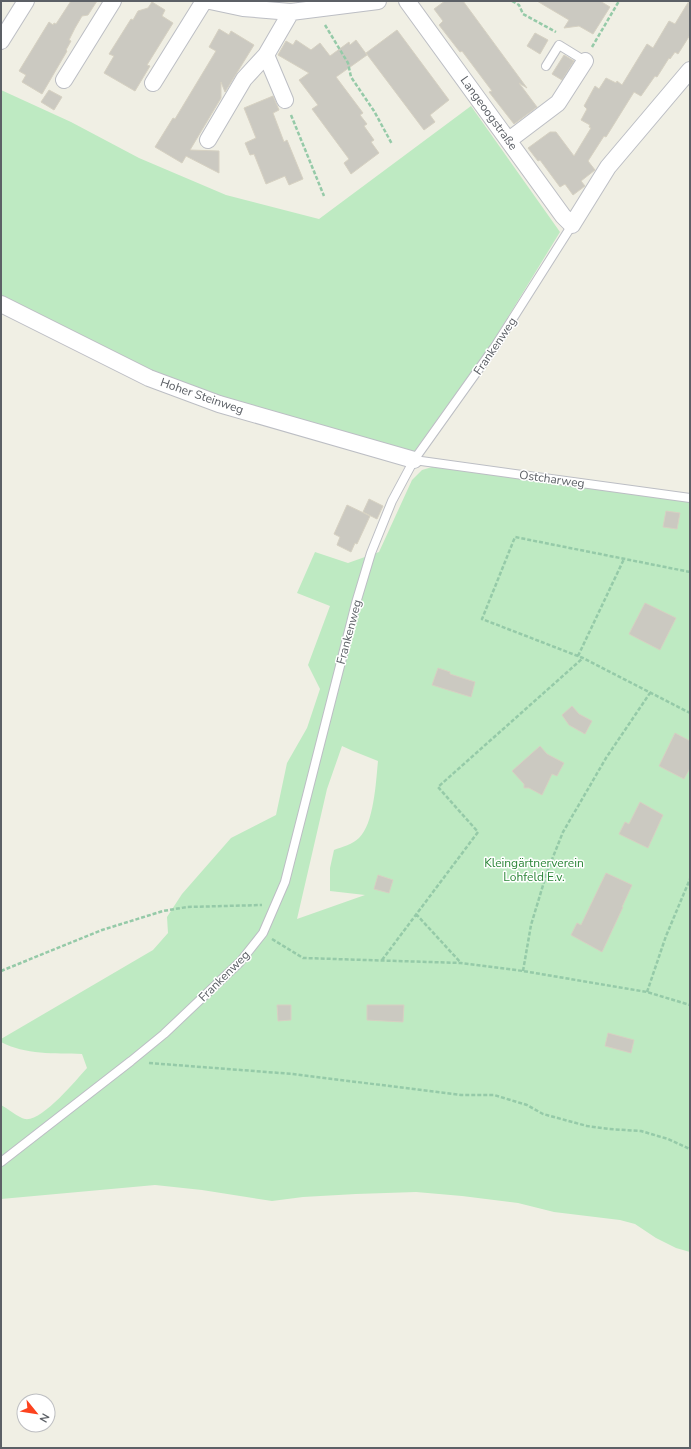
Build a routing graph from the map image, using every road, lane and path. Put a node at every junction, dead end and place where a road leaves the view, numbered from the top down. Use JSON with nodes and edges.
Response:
{"nodes":[{"id":1,"x":26,"y":1,"type":"edge"},
{"id":2,"x":113,"y":1,"type":"edge"},
{"id":3,"x":204,"y":1,"type":"edge"},
{"id":4,"x":210,"y":1,"type":"edge"},
{"id":5,"x":378,"y":1,"type":"edge"},
{"id":6,"x":407,"y":1,"type":"edge"},
{"id":7,"x":512,"y":1,"type":"edge"},
{"id":8,"x":619,"y":1,"type":"edge"},
{"id":9,"x":316,"y":10,"type":"junction"},
{"id":10,"x":291,"y":12,"type":"junction"},
{"id":11,"x":556,"y":32,"type":"dead end"},
{"id":12,"x":1,"y":41,"type":"edge"},
{"id":13,"x":266,"y":55,"type":"junction"},
{"id":14,"x":585,"y":61,"type":"junction"},
{"id":15,"x":546,"y":66,"type":"dead end"},
{"id":16,"x":690,"y":70,"type":"edge"},
{"id":17,"x":64,"y":80,"type":"dead end"},
{"id":18,"x":153,"y":83,"type":"dead end"},
{"id":19,"x":285,"y":100,"type":"joint"},
{"id":20,"x":208,"y":140,"type":"dead end"},
{"id":21,"x":509,"y":140,"type":"junction"},
{"id":22,"x":392,"y":144,"type":"dead end"},
{"id":23,"x":324,"y":196,"type":"dead end"},
{"id":24,"x":572,"y":225,"type":"junction"},
{"id":25,"x":1,"y":304,"type":"edge"},
{"id":26,"x":414,"y":460,"type":"junction"},
{"id":27,"x":690,"y":498,"type":"edge"},
{"id":28,"x":624,"y":559,"type":"junction"},
{"id":29,"x":690,"y":572,"type":"edge"},
{"id":30,"x":578,"y":656,"type":"junction"},
{"id":31,"x":583,"y":658,"type":"junction"},
{"id":32,"x":650,"y":693,"type":"junction"},
{"id":33,"x":690,"y":713,"type":"edge"},
{"id":34,"x":690,"y":879,"type":"edge"},
{"id":35,"x":275,"y":905,"type":"junction"},
{"id":36,"x":416,"y":914,"type":"junction"},
{"id":37,"x":263,"y":933,"type":"junction"},
{"id":38,"x":382,"y":960,"type":"junction"},
{"id":39,"x":461,"y":963,"type":"junction"},
{"id":40,"x":1,"y":971,"type":"edge"},
{"id":41,"x":523,"y":971,"type":"junction"},
{"id":42,"x":647,"y":992,"type":"junction"},
{"id":43,"x":690,"y":1005,"type":"edge"},
{"id":44,"x":131,"y":1061,"type":"junction"},
{"id":45,"x":690,"y":1149,"type":"edge"},
{"id":46,"x":1,"y":1162,"type":"edge"}],
"edges":[{"from":1,"to":12,"type":"street"},
{"from":2,"to":17,"type":"street"},
{"from":3,"to":18,"type":"street"},
{"from":4,"to":10,"type":"street"},
{"from":5,"to":9,"type":"street"},
{"from":6,"to":21,"type":"street","name":"Langeoogstraße"},
{"from":7,"to":11,"type":"path"},
{"from":8,"to":14,"type":"path"},
{"from":9,"to":10,"type":"street"},
{"from":9,"to":22,"type":"path"},
{"from":10,"to":13,"type":"street"},
{"from":13,"to":19,"type":"street"},
{"from":13,"to":20,"type":"street"},
{"from":14,"to":15,"type":"lane"},
{"from":14,"to":21,"type":"street"},
{"from":16,"to":24,"type":"street","name":"Frankenweg"},
{"from":19,"to":23,"type":"path"},
{"from":21,"to":24,"type":"street","name":"Langeoogstraße"},
{"from":24,"to":26,"type":"lane","name":"Frankenweg"},
{"from":25,"to":26,"type":"street","name":"Hoher Steinweg"},
{"from":26,"to":27,"type":"lane","name":"Ostcharweg"},
{"from":26,"to":35,"type":"lane","name":"Frankenweg"},
{"from":28,"to":29,"type":"path"},
{"from":28,"to":30,"type":"path"},
{"from":28,"to":30,"type":"path"},
{"from":30,"to":31,"type":"path"},
{"from":31,"to":32,"type":"path"},
{"from":31,"to":36,"type":"path"},
{"from":32,"to":33,"type":"path"},
{"from":32,"to":41,"type":"path"},
{"from":34,"to":42,"type":"path"},
{"from":35,"to":37,"type":"lane","name":"Frankenweg"},
{"from":35,"to":40,"type":"path"},
{"from":36,"to":38,"type":"path"},
{"from":36,"to":39,"type":"path"},
{"from":37,"to":38,"type":"path"},
{"from":37,"to":44,"type":"lane","name":"Frankenweg"},
{"from":38,"to":39,"type":"path"},
{"from":39,"to":41,"type":"path"},
{"from":41,"to":42,"type":"path"},
{"from":42,"to":43,"type":"path"},
{"from":44,"to":45,"type":"path"},
{"from":44,"to":46,"type":"lane","name":"Frankenweg"}]}
